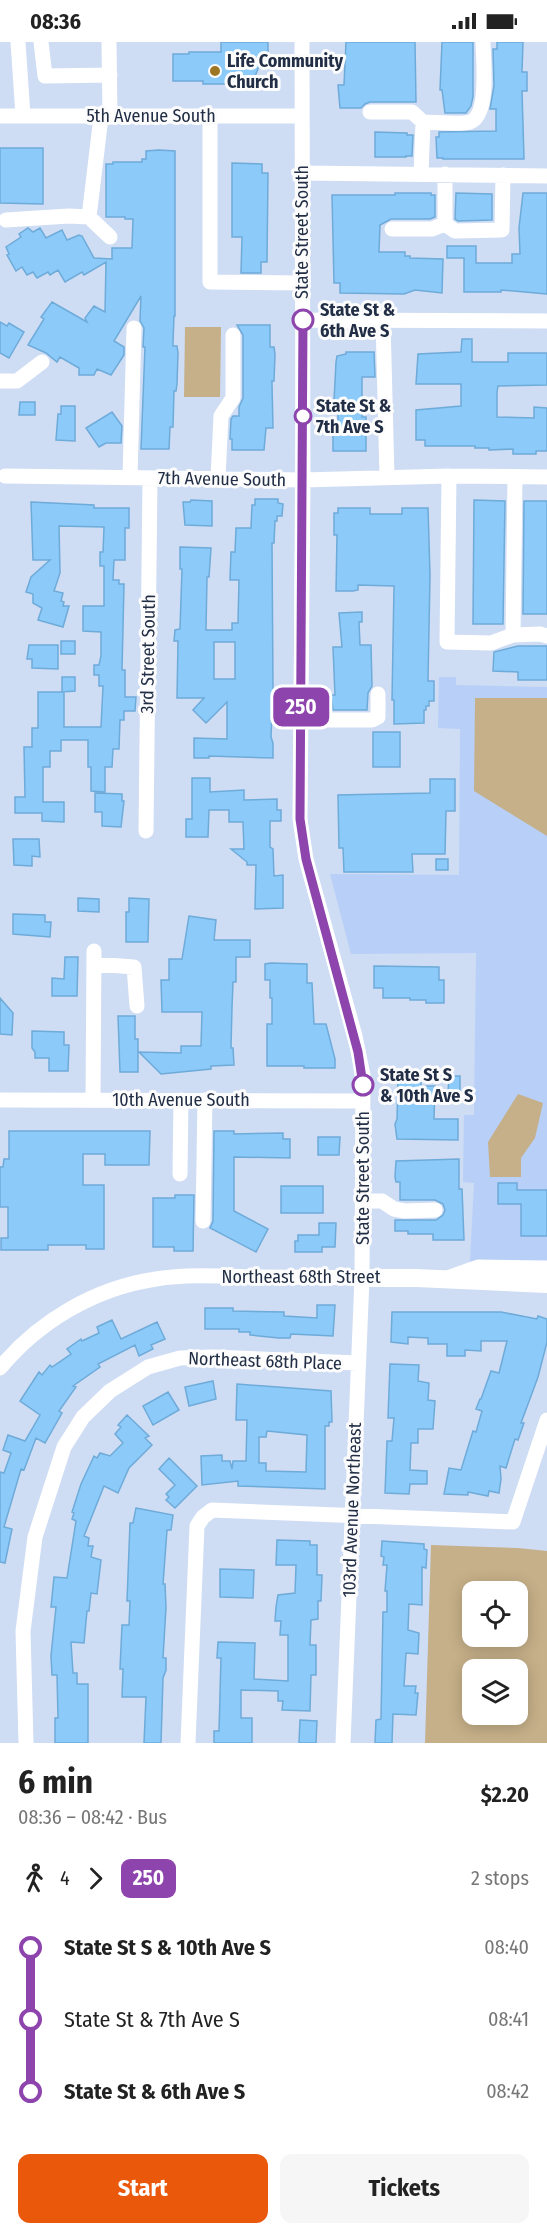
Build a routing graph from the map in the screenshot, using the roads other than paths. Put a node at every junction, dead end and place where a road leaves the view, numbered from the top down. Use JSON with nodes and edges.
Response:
{"nodes":[{"id":1,"x":18,"y":42,"type":"edge"},
{"id":2,"x":41,"y":42,"type":"edge"},
{"id":3,"x":110,"y":42,"type":"edge"},
{"id":4,"x":302,"y":42,"type":"edge"},
{"id":5,"x":483,"y":42,"type":"edge"},
{"id":6,"x":110,"y":75,"type":"junction"},
{"id":7,"x":370,"y":112,"type":"dead end"},
{"id":8,"x":0,"y":116,"type":"edge"},
{"id":9,"x":23,"y":116,"type":"junction"},
{"id":10,"x":210,"y":116,"type":"junction"},
{"id":11,"x":301,"y":116,"type":"junction"},
{"id":12,"x":106,"y":117,"type":"junction"},
{"id":13,"x":423,"y":122,"type":"junction"},
{"id":14,"x":302,"y":172,"type":"junction"},
{"id":15,"x":421,"y":174,"type":"junction"},
{"id":16,"x":445,"y":174,"type":"junction"},
{"id":17,"x":503,"y":175,"type":"junction"},
{"id":18,"x":547,"y":176,"type":"edge"},
{"id":19,"x":89,"y":217,"type":"junction"},
{"id":20,"x":6,"y":220,"type":"dead end"},
{"id":21,"x":445,"y":225,"type":"junction"},
{"id":22,"x":392,"y":229,"type":"dead end"},
{"id":23,"x":110,"y":237,"type":"dead end"},
{"id":24,"x":302,"y":283,"type":"junction"},
{"id":25,"x":303,"y":320,"type":"junction"},
{"id":26,"x":383,"y":320,"type":"junction"},
{"id":27,"x":547,"y":321,"type":"edge"},
{"id":28,"x":134,"y":328,"type":"dead end"},
{"id":29,"x":233,"y":335,"type":"dead end"},
{"id":30,"x":42,"y":362,"type":"dead end"},
{"id":31,"x":0,"y":381,"type":"edge"},
{"id":32,"x":2,"y":476,"type":"edge"},
{"id":33,"x":449,"y":476,"type":"junction"},
{"id":34,"x":130,"y":477,"type":"junction"},
{"id":35,"x":387,"y":477,"type":"junction"},
{"id":36,"x":515,"y":477,"type":"junction"},
{"id":37,"x":547,"y":477,"type":"edge"},
{"id":38,"x":150,"y":478,"type":"junction"},
{"id":39,"x":218,"y":478,"type":"junction"},
{"id":40,"x":303,"y":480,"type":"junction"},
{"id":41,"x":513,"y":634,"type":"junction"},
{"id":42,"x":547,"y":636,"type":"edge"},
{"id":43,"x":378,"y":694,"type":"dead end"},
{"id":44,"x":301,"y":720,"type":"junction"},
{"id":45,"x":146,"y":831,"type":"dead end"},
{"id":46,"x":137,"y":1006,"type":"dead end"},
{"id":47,"x":0,"y":1100,"type":"edge"},
{"id":48,"x":93,"y":1100,"type":"junction"},
{"id":49,"x":181,"y":1100,"type":"junction"},
{"id":50,"x":205,"y":1100,"type":"junction"},
{"id":51,"x":363,"y":1101,"type":"junction"},
{"id":52,"x":180,"y":1174,"type":"dead end"},
{"id":53,"x":363,"y":1201,"type":"junction"},
{"id":54,"x":435,"y":1210,"type":"dead end"},
{"id":55,"x":203,"y":1221,"type":"dead end"},
{"id":56,"x":547,"y":1268,"type":"edge"},
{"id":57,"x":362,"y":1278,"type":"junction"},
{"id":58,"x":443,"y":1279,"type":"junction"},
{"id":59,"x":547,"y":1284,"type":"edge"},
{"id":60,"x":358,"y":1364,"type":"junction"},
{"id":61,"x":0,"y":1368,"type":"edge"},
{"id":62,"x":547,"y":1420,"type":"edge"},
{"id":63,"x":352,"y":1515,"type":"junction"},
{"id":64,"x":26,"y":1743,"type":"edge"},
{"id":65,"x":188,"y":1743,"type":"edge"},
{"id":66,"x":343,"y":1743,"type":"edge"}],
"edges":[{"from":1,"to":9,"type":"street"},
{"from":2,"to":6,"type":"street"},
{"from":3,"to":6,"type":"street"},
{"from":4,"to":11,"type":"street","name":"State Street South"},
{"from":5,"to":13,"type":"street"},
{"from":6,"to":12,"type":"street"},
{"from":7,"to":13,"type":"street"},
{"from":8,"to":9,"type":"street","name":"5th Avenue South"},
{"from":9,"to":12,"type":"street","name":"5th Avenue South"},
{"from":10,"to":11,"type":"street","name":"5th Avenue South"},
{"from":10,"to":12,"type":"street","name":"5th Avenue South"},
{"from":10,"to":24,"type":"street"},
{"from":11,"to":14,"type":"street","name":"State Street South"},
{"from":12,"to":19,"type":"street"},
{"from":13,"to":15,"type":"street"},
{"from":14,"to":15,"type":"street"},
{"from":14,"to":24,"type":"street","name":"State Street South"},
{"from":15,"to":16,"type":"street"},
{"from":16,"to":17,"type":"street"},
{"from":16,"to":21,"type":"street"},
{"from":17,"to":18,"type":"street"},
{"from":17,"to":21,"type":"street"},
{"from":19,"to":20,"type":"street"},
{"from":19,"to":23,"type":"street"},
{"from":21,"to":22,"type":"street"},
{"from":24,"to":25,"type":"street","name":"State Street South"},
{"from":25,"to":26,"type":"street"},
{"from":25,"to":40,"type":"street","name":"State Street South"},
{"from":26,"to":27,"type":"street"},
{"from":26,"to":35,"type":"street"},
{"from":28,"to":34,"type":"street"},
{"from":29,"to":39,"type":"street"},
{"from":30,"to":31,"type":"street"},
{"from":32,"to":34,"type":"street","name":"7th Avenue South"},
{"from":33,"to":35,"type":"street","name":"7th Avenue South"},
{"from":33,"to":36,"type":"street","name":"7th Avenue South"},
{"from":33,"to":41,"type":"street"},
{"from":34,"to":38,"type":"street","name":"7th Avenue South"},
{"from":35,"to":40,"type":"street","name":"7th Avenue South"},
{"from":36,"to":37,"type":"street","name":"7th Avenue South"},
{"from":36,"to":41,"type":"street"},
{"from":38,"to":39,"type":"street","name":"7th Avenue South"},
{"from":38,"to":45,"type":"street","name":"3rd Street South"},
{"from":39,"to":40,"type":"street","name":"7th Avenue South"},
{"from":40,"to":44,"type":"street","name":"State Street South"},
{"from":41,"to":42,"type":"street"},
{"from":43,"to":44,"type":"street"},
{"from":44,"to":51,"type":"street","name":"State Street South"},
{"from":46,"to":48,"type":"street"},
{"from":47,"to":48,"type":"street","name":"10th Avenue South"},
{"from":48,"to":49,"type":"street","name":"10th Avenue South"},
{"from":49,"to":50,"type":"street","name":"10th Avenue South"},
{"from":49,"to":52,"type":"street"},
{"from":50,"to":51,"type":"street","name":"10th Avenue South"},
{"from":50,"to":55,"type":"street"},
{"from":51,"to":53,"type":"street","name":"State Street South"},
{"from":53,"to":54,"type":"street"},
{"from":53,"to":57,"type":"street","name":"State Street South"},
{"from":56,"to":58,"type":"street"},
{"from":57,"to":58,"type":"main road","name":"Northeast 68th Street"},
{"from":57,"to":60,"type":"street","name":"103rd Avenue Northeast"},
{"from":57,"to":61,"type":"street","name":"Northeast 68th Street"},
{"from":58,"to":59,"type":"main road","name":"Northeast 68th Street"},
{"from":60,"to":63,"type":"street","name":"103rd Avenue Northeast"},
{"from":60,"to":64,"type":"street","name":"Northeast 68th Place"},
{"from":62,"to":63,"type":"street"},
{"from":63,"to":65,"type":"street"},
{"from":63,"to":66,"type":"street","name":"103rd Avenue Northeast"}]}
